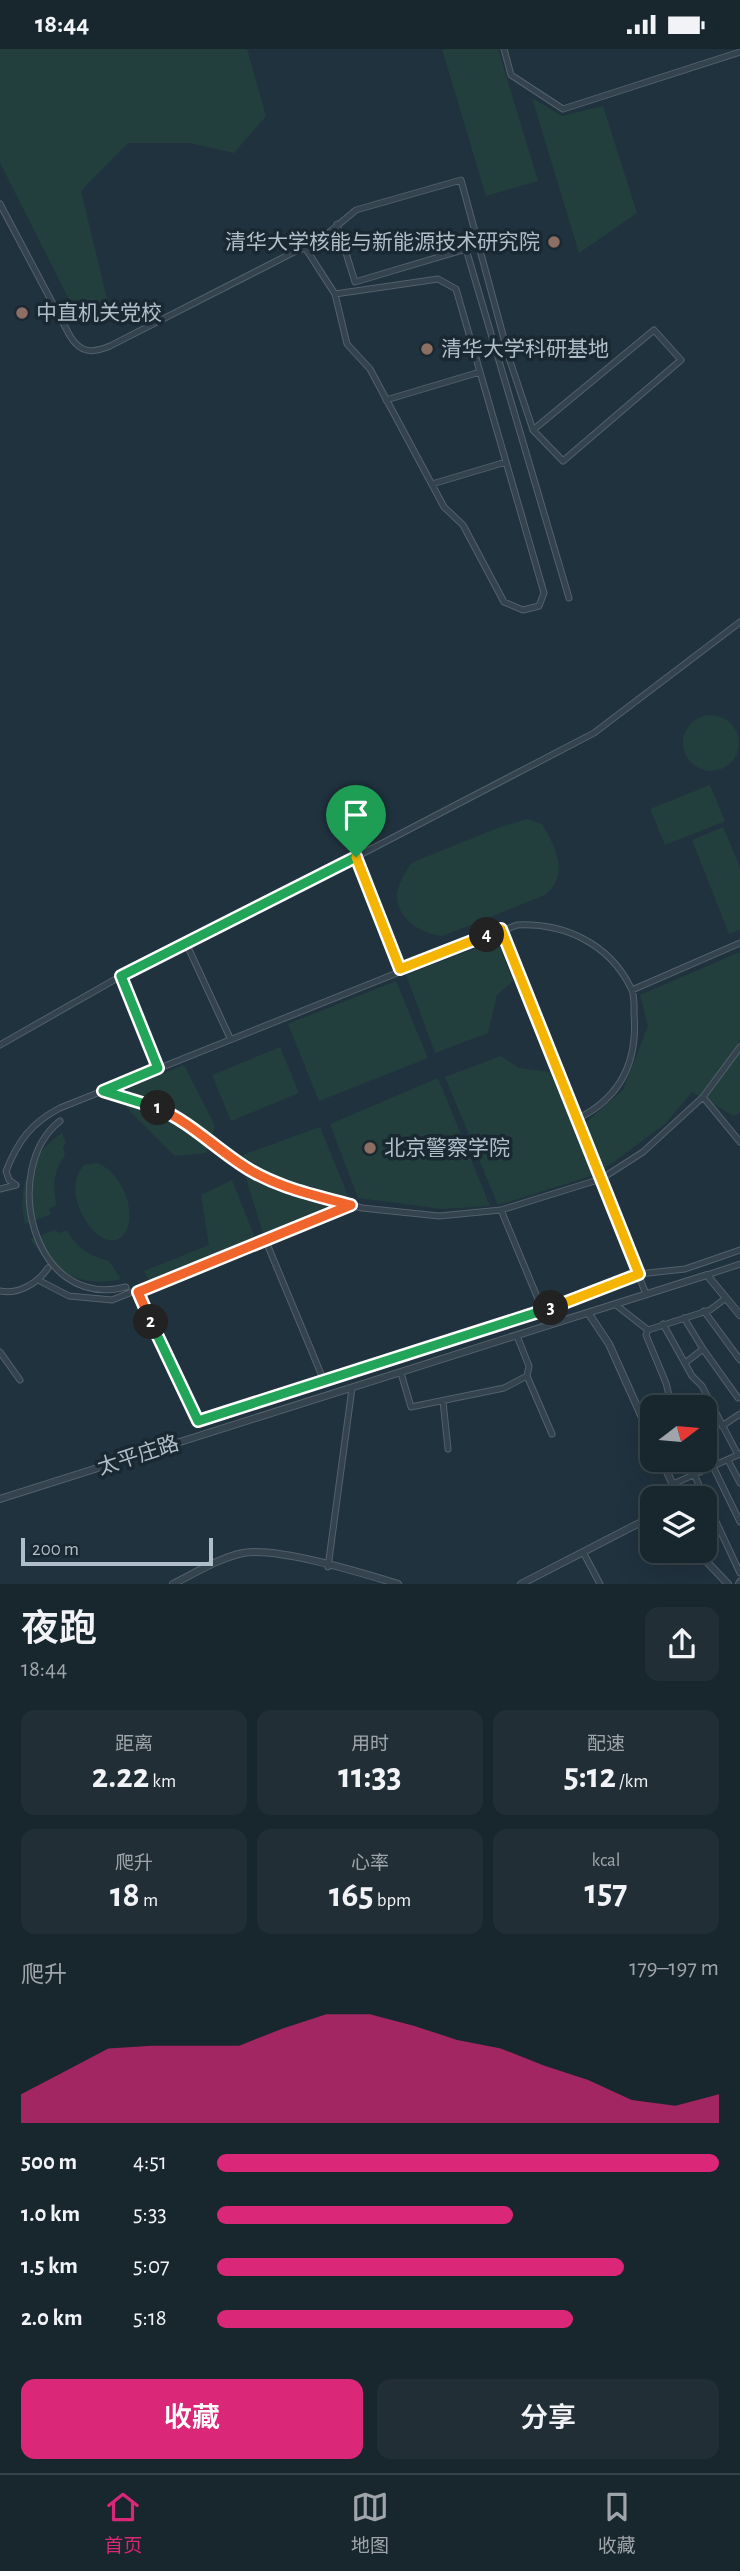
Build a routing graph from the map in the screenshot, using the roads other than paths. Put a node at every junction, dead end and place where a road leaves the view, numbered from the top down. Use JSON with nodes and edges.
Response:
{"nodes":[{"id":1,"x":504,"y":49,"type":"edge"},
{"id":2,"x":740,"y":52,"type":"edge"},
{"id":3,"x":0,"y":204,"type":"edge"},
{"id":4,"x":338,"y":223,"type":"junction"},
{"id":5,"x":300,"y":249,"type":"junction"},
{"id":6,"x":335,"y":294,"type":"junction"},
{"id":7,"x":480,"y":372,"type":"junction"},
{"id":8,"x":386,"y":400,"type":"junction"},
{"id":9,"x":533,"y":430,"type":"junction"},
{"id":10,"x":506,"y":462,"type":"junction"},
{"id":11,"x":432,"y":484,"type":"junction"},
{"id":12,"x":569,"y":598,"type":"dead end"},
{"id":13,"x":740,"y":622,"type":"edge"},
{"id":14,"x":356,"y":857,"type":"junction"},
{"id":15,"x":501,"y":929,"type":"junction"},
{"id":16,"x":186,"y":943,"type":"junction"},
{"id":17,"x":740,"y":943,"type":"edge"},
{"id":18,"x":400,"y":969,"type":"junction"},
{"id":19,"x":121,"y":976,"type":"junction"},
{"id":20,"x":632,"y":990,"type":"junction"},
{"id":21,"x":230,"y":1038,"type":"junction"},
{"id":22,"x":0,"y":1045,"type":"edge"},
{"id":23,"x":740,"y":1047,"type":"edge"},
{"id":24,"x":158,"y":1068,"type":"junction"},
{"id":25,"x":103,"y":1091,"type":"junction"},
{"id":26,"x":703,"y":1097,"type":"junction"},
{"id":27,"x":577,"y":1119,"type":"junction"},
{"id":28,"x":60,"y":1121,"type":"dead end"},
{"id":29,"x":740,"y":1142,"type":"edge"},
{"id":30,"x":31,"y":1147,"type":"dead end"},
{"id":31,"x":19,"y":1175,"type":"dead end"},
{"id":32,"x":601,"y":1178,"type":"junction"},
{"id":33,"x":16,"y":1185,"type":"junction"},
{"id":34,"x":0,"y":1189,"type":"edge"},
{"id":35,"x":16,"y":1195,"type":"dead end"},
{"id":36,"x":351,"y":1205,"type":"junction"},
{"id":37,"x":501,"y":1210,"type":"junction"},
{"id":38,"x":265,"y":1239,"type":"junction"},
{"id":39,"x":740,"y":1250,"type":"edge"},
{"id":40,"x":35,"y":1252,"type":"dead end"},
{"id":41,"x":740,"y":1264,"type":"edge"},
{"id":42,"x":48,"y":1268,"type":"junction"},
{"id":43,"x":639,"y":1274,"type":"junction"},
{"id":44,"x":707,"y":1275,"type":"junction"},
{"id":45,"x":40,"y":1281,"type":"junction"},
{"id":46,"x":126,"y":1287,"type":"dead end"},
{"id":47,"x":138,"y":1292,"type":"junction"},
{"id":48,"x":0,"y":1293,"type":"edge"},
{"id":49,"x":646,"y":1294,"type":"junction"},
{"id":50,"x":726,"y":1298,"type":"junction"},
{"id":51,"x":616,"y":1305,"type":"junction"},
{"id":52,"x":543,"y":1311,"type":"junction"},
{"id":53,"x":704,"y":1311,"type":"junction"},
{"id":54,"x":589,"y":1314,"type":"junction"},
{"id":55,"x":740,"y":1315,"type":"edge"},
{"id":56,"x":684,"y":1318,"type":"junction"},
{"id":57,"x":663,"y":1324,"type":"junction"},
{"id":58,"x":648,"y":1330,"type":"junction"},
{"id":59,"x":517,"y":1336,"type":"junction"},
{"id":60,"x":703,"y":1349,"type":"junction"},
{"id":61,"x":0,"y":1352,"type":"edge"},
{"id":62,"x":740,"y":1360,"type":"edge"},
{"id":63,"x":685,"y":1363,"type":"junction"},
{"id":64,"x":401,"y":1373,"type":"junction"},
{"id":65,"x":527,"y":1376,"type":"junction"},
{"id":66,"x":20,"y":1380,"type":"dead end"},
{"id":67,"x":324,"y":1381,"type":"junction"},
{"id":68,"x":352,"y":1388,"type":"junction"},
{"id":69,"x":668,"y":1395,"type":"edge"},
{"id":70,"x":706,"y":1395,"type":"edge"},
{"id":71,"x":739,"y":1398,"type":"edge"},
{"id":72,"x":443,"y":1401,"type":"junction"},
{"id":73,"x":640,"y":1413,"type":"edge"},
{"id":74,"x":740,"y":1414,"type":"edge"},
{"id":75,"x":718,"y":1419,"type":"edge"},
{"id":76,"x":722,"y":1426,"type":"junction"},
{"id":77,"x":552,"y":1434,"type":"dead end"},
{"id":78,"x":448,"y":1449,"type":"dead end"},
{"id":79,"x":739,"y":1454,"type":"edge"},
{"id":80,"x":727,"y":1460,"type":"junction"},
{"id":81,"x":718,"y":1465,"type":"edge"},
{"id":82,"x":667,"y":1472,"type":"edge"},
{"id":83,"x":694,"y":1472,"type":"edge"},
{"id":84,"x":702,"y":1472,"type":"edge"},
{"id":85,"x":716,"y":1472,"type":"edge"},
{"id":86,"x":695,"y":1475,"type":"junction"},
{"id":87,"x":740,"y":1483,"type":"edge"},
{"id":88,"x":673,"y":1484,"type":"joint"},
{"id":89,"x":700,"y":1486,"type":"edge"},
{"id":90,"x":0,"y":1499,"type":"edge"},
{"id":91,"x":740,"y":1522,"type":"edge"},
{"id":92,"x":640,"y":1523,"type":"edge"},
{"id":93,"x":717,"y":1524,"type":"edge"},
{"id":94,"x":583,"y":1552,"type":"junction"},
{"id":95,"x":708,"y":1563,"type":"edge"},
{"id":96,"x":328,"y":1566,"type":"junction"},
{"id":97,"x":740,"y":1573,"type":"edge"},
{"id":98,"x":173,"y":1584,"type":"edge"},
{"id":99,"x":398,"y":1584,"type":"edge"},
{"id":100,"x":521,"y":1584,"type":"edge"},
{"id":101,"x":600,"y":1584,"type":"edge"},
{"id":102,"x":728,"y":1584,"type":"edge"}],
"edges":[{"from":1,"to":2,"type":"street"},
{"from":3,"to":5,"type":"street"},
{"from":4,"to":5,"type":"street"},
{"from":4,"to":9,"type":"street"},
{"from":4,"to":12,"type":"street"},
{"from":5,"to":6,"type":"street"},
{"from":6,"to":7,"type":"street"},
{"from":6,"to":8,"type":"street"},
{"from":7,"to":8,"type":"street"},
{"from":7,"to":10,"type":"street"},
{"from":8,"to":11,"type":"street"},
{"from":9,"to":9,"type":"street"},
{"from":10,"to":11,"type":"street"},
{"from":10,"to":11,"type":"street"},
{"from":13,"to":14,"type":"street"},
{"from":14,"to":16,"type":"street"},
{"from":14,"to":18,"type":"street"},
{"from":15,"to":18,"type":"street"},
{"from":15,"to":20,"type":"street"},
{"from":15,"to":27,"type":"street"},
{"from":16,"to":19,"type":"street"},
{"from":16,"to":21,"type":"street"},
{"from":17,"to":20,"type":"street"},
{"from":18,"to":21,"type":"street"},
{"from":19,"to":22,"type":"street"},
{"from":19,"to":24,"type":"street"},
{"from":20,"to":27,"type":"street"},
{"from":21,"to":24,"type":"street"},
{"from":23,"to":26,"type":"street"},
{"from":24,"to":25,"type":"street"},
{"from":25,"to":33,"type":"street"},
{"from":25,"to":36,"type":"street"},
{"from":26,"to":29,"type":"street"},
{"from":26,"to":32,"type":"street"},
{"from":27,"to":32,"type":"street"},
{"from":28,"to":30,"type":"street"},
{"from":31,"to":33,"type":"street"},
{"from":32,"to":37,"type":"street"},
{"from":32,"to":43,"type":"street"},
{"from":33,"to":34,"type":"street"},
{"from":33,"to":35,"type":"street"},
{"from":36,"to":37,"type":"street"},
{"from":36,"to":38,"type":"street"},
{"from":37,"to":52,"type":"street"},
{"from":38,"to":47,"type":"street"},
{"from":38,"to":67,"type":"street"},
{"from":39,"to":43,"type":"street"},
{"from":40,"to":42,"type":"street"},
{"from":41,"to":44,"type":"street"},
{"from":42,"to":45,"type":"street"},
{"from":42,"to":46,"type":"street"},
{"from":43,"to":49,"type":"street"},
{"from":43,"to":52,"type":"street"},
{"from":44,"to":49,"type":"street","name":"太平庄路"},
{"from":44,"to":50,"type":"street"},
{"from":45,"to":47,"type":"street"},
{"from":45,"to":48,"type":"street"},
{"from":47,"to":67,"type":"street"},
{"from":49,"to":51,"type":"street","name":"太平庄路"},
{"from":50,"to":53,"type":"street"},
{"from":50,"to":55,"type":"street"},
{"from":51,"to":54,"type":"street","name":"太平庄路"},
{"from":51,"to":58,"type":"street"},
{"from":52,"to":67,"type":"street"},
{"from":53,"to":56,"type":"street"},
{"from":53,"to":62,"type":"street"},
{"from":54,"to":59,"type":"street","name":"太平庄路"},
{"from":54,"to":73,"type":"street"},
{"from":56,"to":57,"type":"street"},
{"from":56,"to":60,"type":"street"},
{"from":57,"to":58,"type":"street"},
{"from":57,"to":63,"type":"street"},
{"from":58,"to":69,"type":"street"},
{"from":59,"to":64,"type":"street","name":"太平庄路"},
{"from":59,"to":65,"type":"street"},
{"from":60,"to":63,"type":"street"},
{"from":60,"to":71,"type":"street"},
{"from":61,"to":66,"type":"street"},
{"from":63,"to":70,"type":"street"},
{"from":64,"to":68,"type":"street","name":"太平庄路"},
{"from":64,"to":72,"type":"street"},
{"from":65,"to":72,"type":"street"},
{"from":65,"to":77,"type":"street"},
{"from":68,"to":90,"type":"street","name":"太平庄路"},
{"from":68,"to":96,"type":"street"},
{"from":72,"to":78,"type":"street"},
{"from":74,"to":76,"type":"street"},
{"from":75,"to":76,"type":"street"},
{"from":76,"to":79,"type":"street"},
{"from":79,"to":80,"type":"street"},
{"from":80,"to":81,"type":"street"},
{"from":80,"to":87,"type":"street"},
{"from":82,"to":88,"type":"street"},
{"from":83,"to":86,"type":"street"},
{"from":84,"to":86,"type":"street"},
{"from":85,"to":91,"type":"street"},
{"from":86,"to":88,"type":"street"},
{"from":86,"to":89,"type":"street"},
{"from":92,"to":94,"type":"street"},
{"from":93,"to":97,"type":"street"},
{"from":94,"to":100,"type":"street"},
{"from":94,"to":101,"type":"street"},
{"from":95,"to":102,"type":"street"},
{"from":96,"to":98,"type":"street"},
{"from":96,"to":99,"type":"street"}]}
